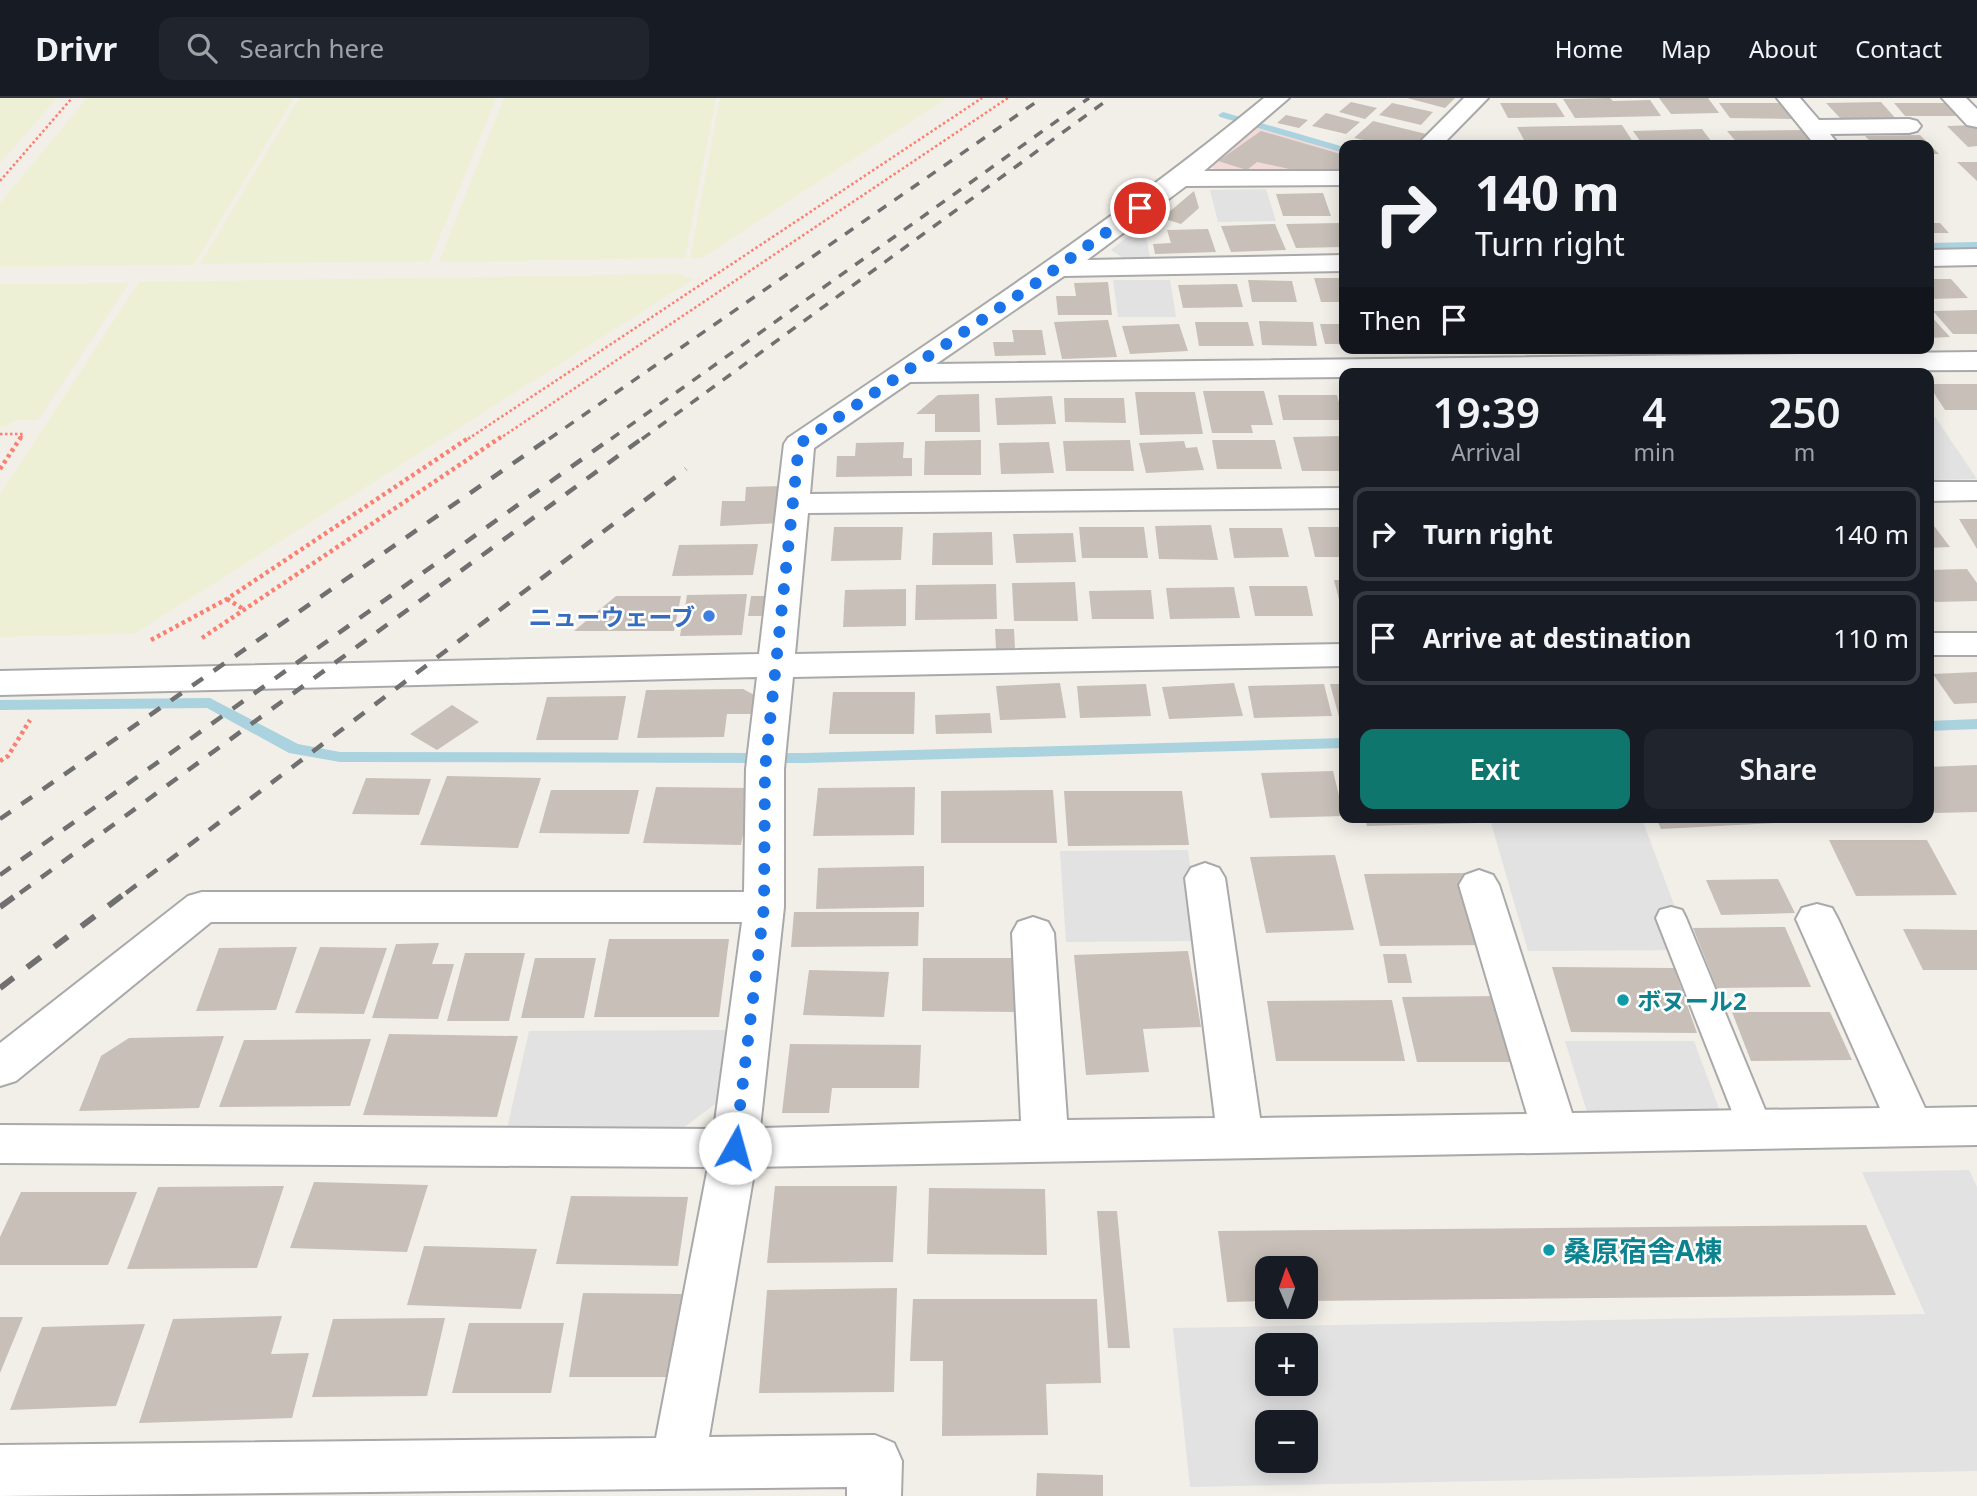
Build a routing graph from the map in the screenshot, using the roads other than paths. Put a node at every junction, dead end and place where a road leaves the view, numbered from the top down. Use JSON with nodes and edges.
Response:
{"nodes":[{"id":1,"x":1278,"y":98,"type":"edge"},
{"id":2,"x":1477,"y":98,"type":"edge"},
{"id":3,"x":1788,"y":98,"type":"edge"},
{"id":4,"x":1954,"y":98,"type":"edge"},
{"id":5,"x":1975,"y":120,"type":"edge"},
{"id":6,"x":1909,"y":126,"type":"dead end"},
{"id":7,"x":1812,"y":127,"type":"junction"},
{"id":8,"x":1434,"y":140,"type":"edge"},
{"id":9,"x":1823,"y":140,"type":"edge"},
{"id":10,"x":1180,"y":178,"type":"junction"},
{"id":11,"x":1339,"y":178,"type":"edge"},
{"id":12,"x":1977,"y":257,"type":"edge"},
{"id":13,"x":1934,"y":258,"type":"edge"},
{"id":14,"x":1339,"y":263,"type":"edge"},
{"id":15,"x":1058,"y":268,"type":"junction"},
{"id":16,"x":1977,"y":361,"type":"edge"},
{"id":17,"x":1339,"y":368,"type":"edge"},
{"id":18,"x":1352,"y":368,"type":"edge"},
{"id":19,"x":906,"y":373,"type":"junction"},
{"id":20,"x":1977,"y":491,"type":"edge"},
{"id":21,"x":1934,"y":492,"type":"edge"},
{"id":22,"x":1339,"y":498,"type":"edge"},
{"id":23,"x":795,"y":504,"type":"junction"},
{"id":24,"x":1977,"y":644,"type":"edge"},
{"id":25,"x":1934,"y":645,"type":"edge"},
{"id":26,"x":1339,"y":655,"type":"edge"},
{"id":27,"x":775,"y":664,"type":"junction"},
{"id":28,"x":0,"y":683,"type":"edge"},
{"id":29,"x":1205,"y":878,"type":"dead end"},
{"id":30,"x":1479,"y":885,"type":"dead end"},
{"id":31,"x":764,"y":907,"type":"junction"},
{"id":32,"x":1671,"y":918,"type":"dead end"},
{"id":33,"x":1817,"y":919,"type":"dead end"},
{"id":34,"x":1033,"y":933,"type":"dead end"},
{"id":35,"x":0,"y":1068,"type":"edge"},
{"id":36,"x":1911,"y":1126,"type":"junction"},
{"id":37,"x":1977,"y":1126,"type":"edge"},
{"id":38,"x":1755,"y":1129,"type":"junction"},
{"id":39,"x":1555,"y":1132,"type":"junction"},
{"id":40,"x":1240,"y":1137,"type":"junction"},
{"id":41,"x":1045,"y":1140,"type":"junction"},
{"id":42,"x":0,"y":1144,"type":"edge"},
{"id":43,"x":735,"y":1148,"type":"junction"},
{"id":44,"x":678,"y":1463,"type":"junction"},
{"id":45,"x":0,"y":1471,"type":"edge"},
{"id":46,"x":83,"y":1483,"type":"edge"},
{"id":47,"x":874,"y":1496,"type":"edge"}],
"edges":[{"from":1,"to":10,"type":"street"},
{"from":2,"to":8,"type":"street"},
{"from":3,"to":7,"type":"street"},
{"from":4,"to":5,"type":"street"},
{"from":6,"to":7,"type":"street"},
{"from":7,"to":9,"type":"street"},
{"from":10,"to":11,"type":"street"},
{"from":10,"to":15,"type":"street"},
{"from":12,"to":13,"type":"street"},
{"from":14,"to":15,"type":"street"},
{"from":15,"to":19,"type":"street"},
{"from":16,"to":18,"type":"street"},
{"from":17,"to":19,"type":"street"},
{"from":19,"to":23,"type":"street"},
{"from":20,"to":21,"type":"street"},
{"from":22,"to":23,"type":"street"},
{"from":23,"to":27,"type":"street"},
{"from":24,"to":25,"type":"street"},
{"from":26,"to":27,"type":"street"},
{"from":27,"to":28,"type":"street"},
{"from":27,"to":31,"type":"street"},
{"from":29,"to":40,"type":"street"},
{"from":30,"to":39,"type":"street"},
{"from":31,"to":35,"type":"street"},
{"from":31,"to":43,"type":"street"},
{"from":32,"to":38,"type":"lane"},
{"from":33,"to":36,"type":"street"},
{"from":34,"to":41,"type":"street"},
{"from":36,"to":37,"type":"street"},
{"from":36,"to":38,"type":"street"},
{"from":38,"to":39,"type":"street"},
{"from":39,"to":40,"type":"street"},
{"from":40,"to":41,"type":"street"},
{"from":41,"to":43,"type":"street"},
{"from":42,"to":43,"type":"street"},
{"from":43,"to":44,"type":"street"},
{"from":44,"to":46,"type":"street"},
{"from":44,"to":47,"type":"street"},
{"from":45,"to":46,"type":"street"}]}
